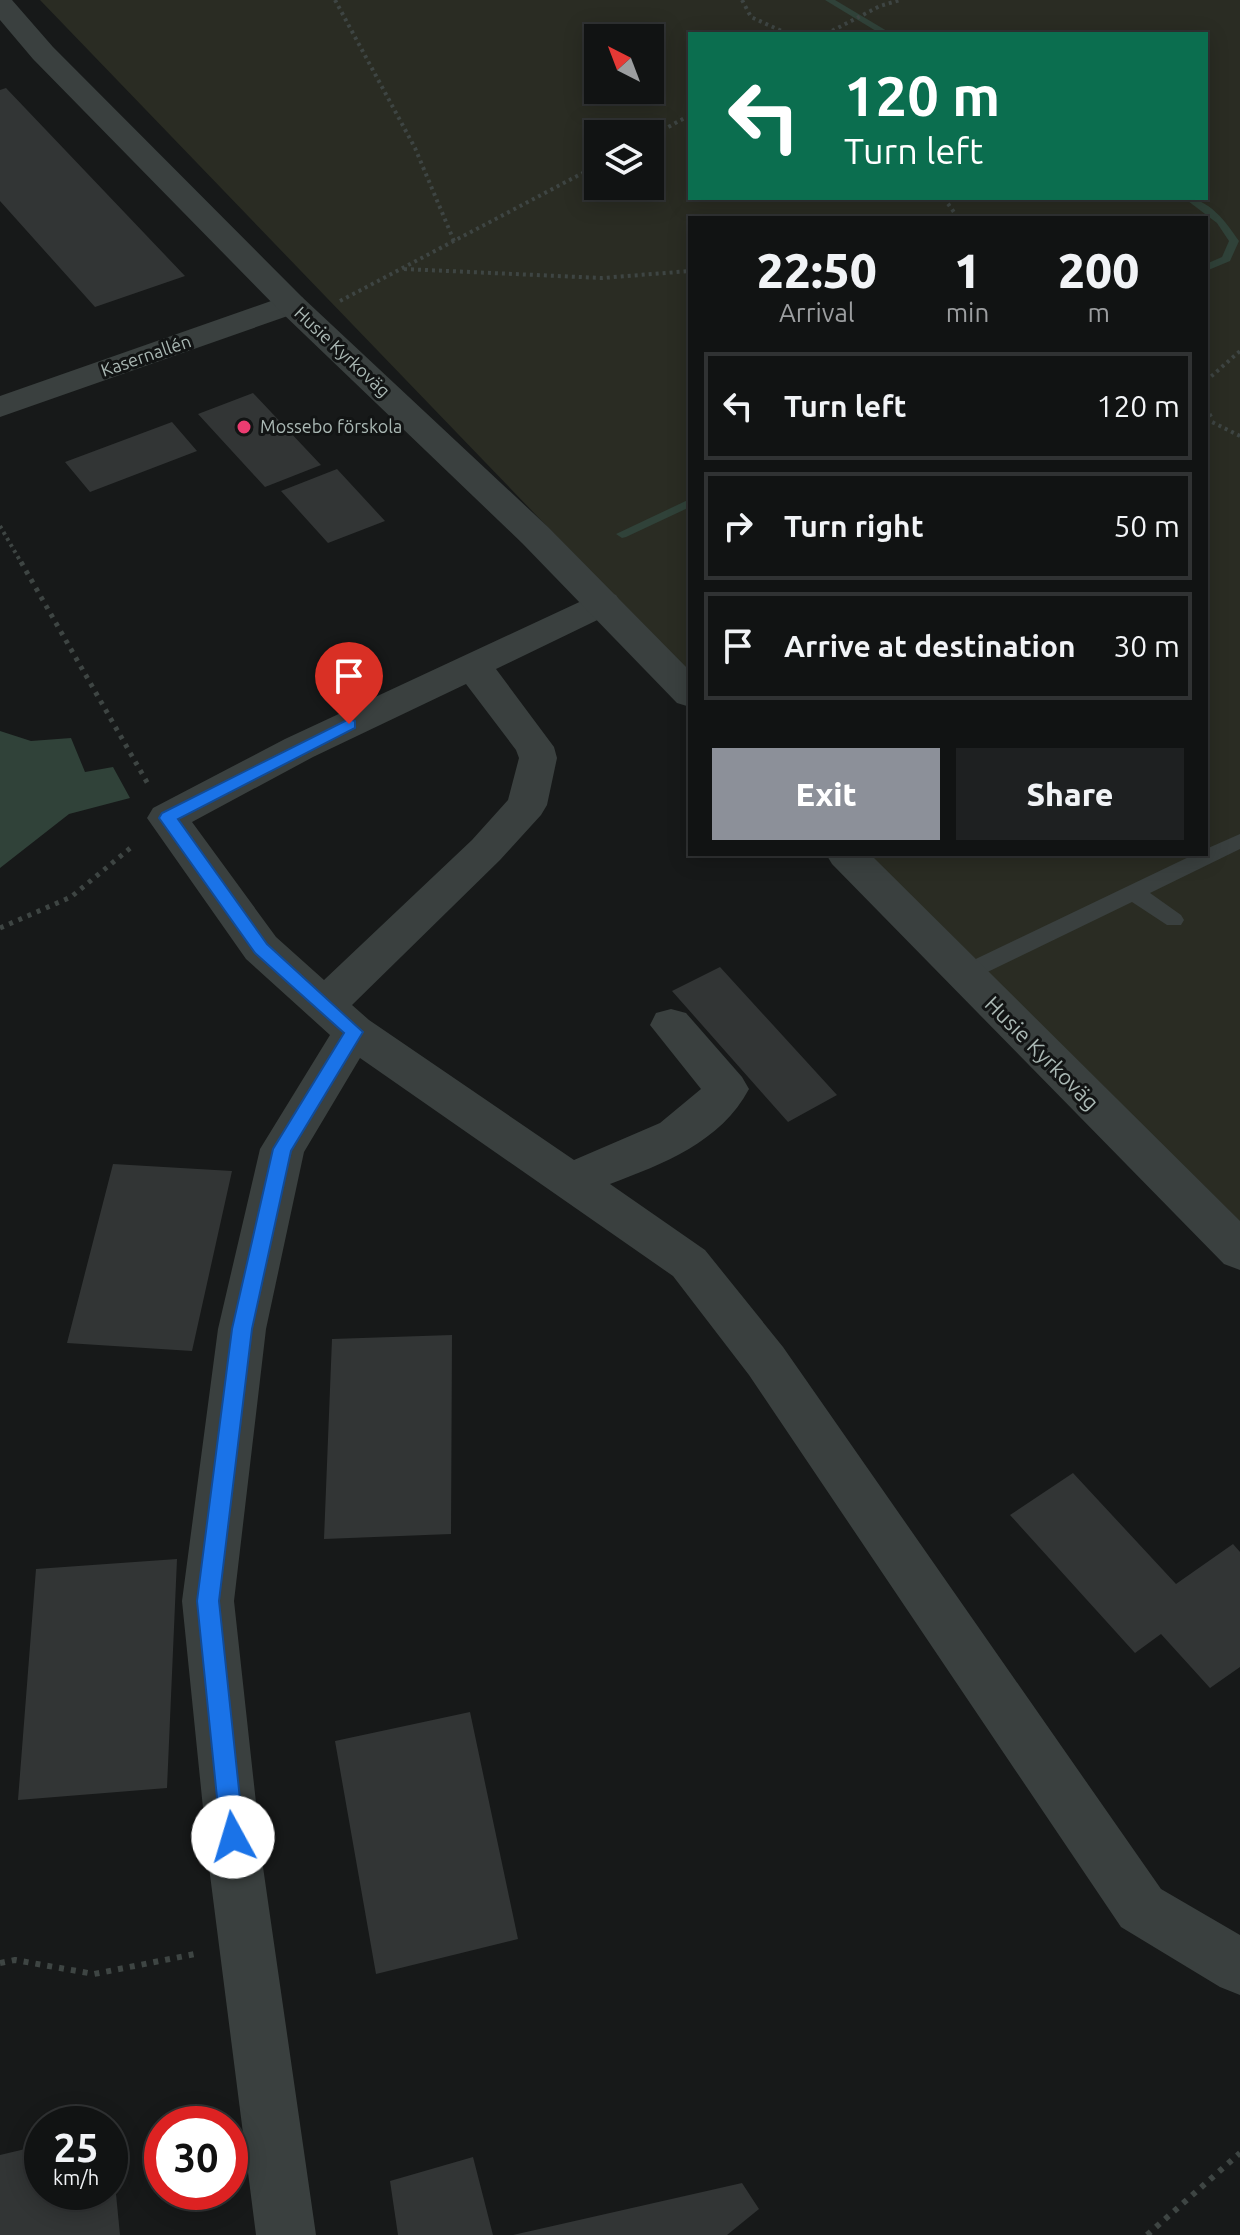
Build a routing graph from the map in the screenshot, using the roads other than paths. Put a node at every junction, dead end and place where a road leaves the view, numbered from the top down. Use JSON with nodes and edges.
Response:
{"nodes":[{"id":1,"x":0,"y":3,"type":"edge"},
{"id":2,"x":298,"y":311,"type":"junction"},
{"id":3,"x":0,"y":407,"type":"edge"},
{"id":4,"x":603,"y":603,"type":"junction"},
{"id":5,"x":473,"y":666,"type":"junction"},
{"id":6,"x":688,"y":692,"type":"edge"},
{"id":7,"x":1240,"y":841,"type":"edge"},
{"id":8,"x":848,"y":856,"type":"edge"},
{"id":9,"x":1133,"y":892,"type":"junction"},
{"id":10,"x":1174,"y":920,"type":"dead end"},
{"id":11,"x":964,"y":974,"type":"junction"},
{"id":12,"x":340,"y":1018,"type":"junction"},
{"id":13,"x":671,"y":1025,"type":"dead end"},
{"id":14,"x":572,"y":1180,"type":"junction"},
{"id":15,"x":1240,"y":1251,"type":"edge"},
{"id":16,"x":1240,"y":1967,"type":"edge"},
{"id":17,"x":286,"y":2235,"type":"edge"}],
"edges":[{"from":1,"to":2,"type":"street","name":"Husie Kyrkoväg"},
{"from":2,"to":3,"type":"street","name":"Kasernallén"},
{"from":2,"to":4,"type":"street","name":"Husie Kyrkoväg"},
{"from":4,"to":5,"type":"street"},
{"from":4,"to":6,"type":"street","name":"Husie Kyrkoväg"},
{"from":5,"to":12,"type":"street"},
{"from":5,"to":12,"type":"street"},
{"from":7,"to":9,"type":"lane"},
{"from":8,"to":11,"type":"street","name":"Husie Kyrkoväg"},
{"from":9,"to":10,"type":"lane"},
{"from":9,"to":11,"type":"lane"},
{"from":11,"to":15,"type":"street","name":"Husie Kyrkoväg"},
{"from":12,"to":14,"type":"street"},
{"from":12,"to":17,"type":"street"},
{"from":13,"to":14,"type":"street"},
{"from":14,"to":16,"type":"street"}]}
